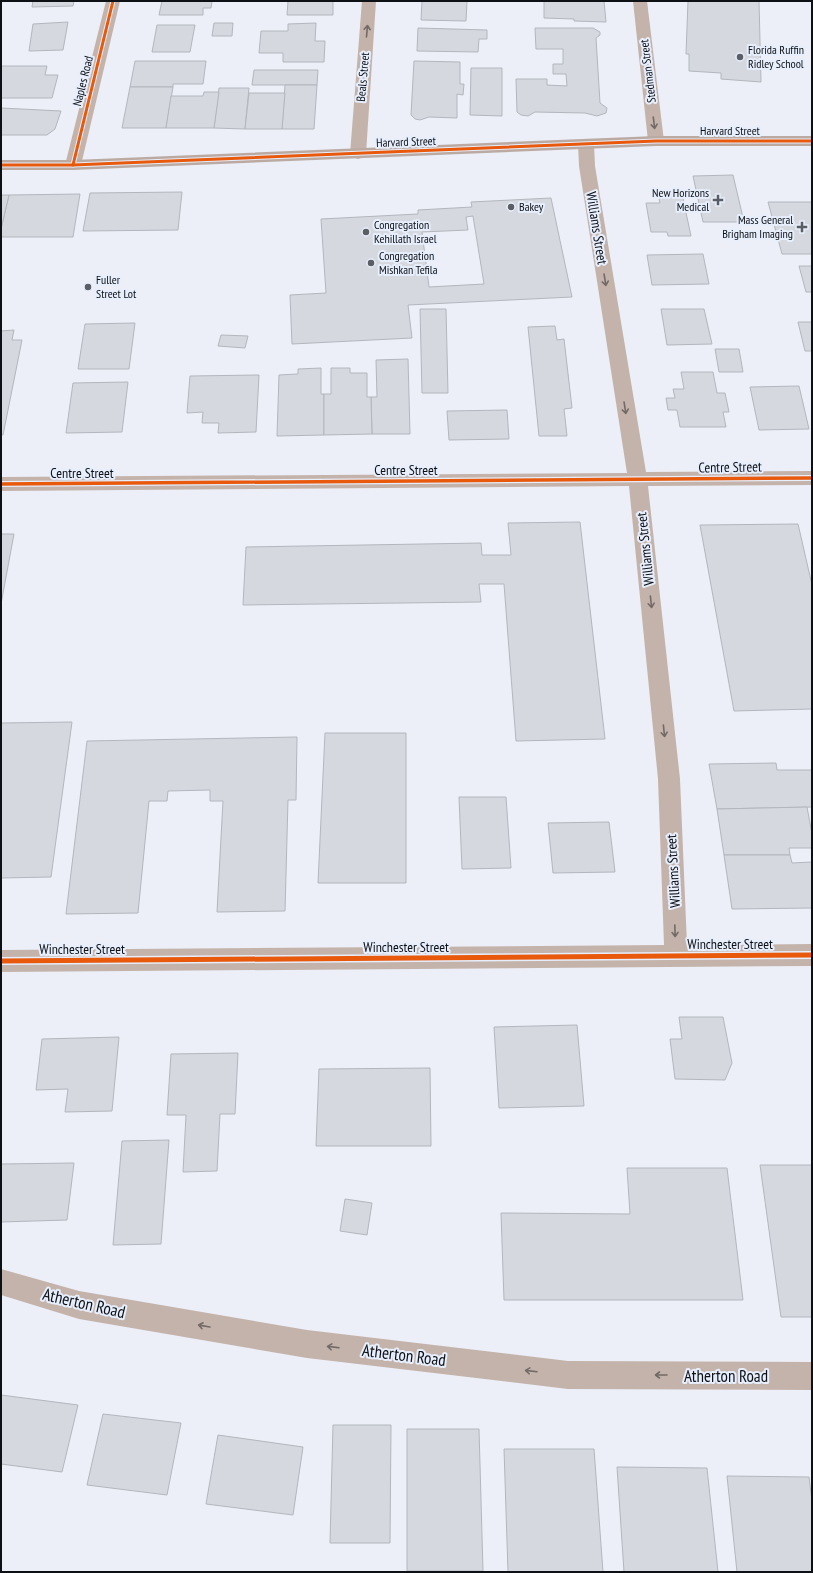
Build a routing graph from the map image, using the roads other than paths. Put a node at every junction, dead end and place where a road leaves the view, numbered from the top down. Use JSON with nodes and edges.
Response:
{"nodes":[{"id":1,"x":113,"y":1,"type":"edge"},
{"id":2,"x":369,"y":1,"type":"edge"},
{"id":3,"x":640,"y":1,"type":"edge"},
{"id":4,"x":656,"y":141,"type":"junction"},
{"id":5,"x":812,"y":141,"type":"edge"},
{"id":6,"x":586,"y":144,"type":"junction"},
{"id":7,"x":358,"y":154,"type":"junction"},
{"id":8,"x":1,"y":165,"type":"edge"},
{"id":9,"x":73,"y":165,"type":"junction"},
{"id":10,"x":812,"y":478,"type":"edge"},
{"id":11,"x":638,"y":480,"type":"junction"},
{"id":12,"x":1,"y":484,"type":"edge"},
{"id":13,"x":812,"y":955,"type":"edge"},
{"id":14,"x":676,"y":956,"type":"junction"},
{"id":15,"x":1,"y":961,"type":"edge"},
{"id":16,"x":1,"y":1282,"type":"edge"},
{"id":17,"x":812,"y":1376,"type":"edge"}],
"edges":[{"from":1,"to":9,"type":"street","name":"Naples Road"},
{"from":7,"to":2,"type":"street","name":"Beals Street","one_way":true},
{"from":3,"to":4,"type":"street","name":"Stedman Street","one_way":true},
{"from":4,"to":5,"type":"main road","name":"Harvard Street"},
{"from":4,"to":6,"type":"main road","name":"Harvard Street"},
{"from":6,"to":7,"type":"main road","name":"Harvard Street"},
{"from":6,"to":11,"type":"street","name":"Williams Street","one_way":true},
{"from":7,"to":9,"type":"main road","name":"Harvard Street"},
{"from":8,"to":9,"type":"main road","name":"Harvard Street"},
{"from":10,"to":11,"type":"street","name":"Centre Street"},
{"from":11,"to":12,"type":"street","name":"Centre Street"},
{"from":11,"to":14,"type":"street","name":"Williams Street","one_way":true},
{"from":13,"to":14,"type":"street","name":"Winchester Street"},
{"from":14,"to":15,"type":"street","name":"Winchester Street"},
{"from":17,"to":16,"type":"street","name":"Atherton Road","one_way":true}]}
